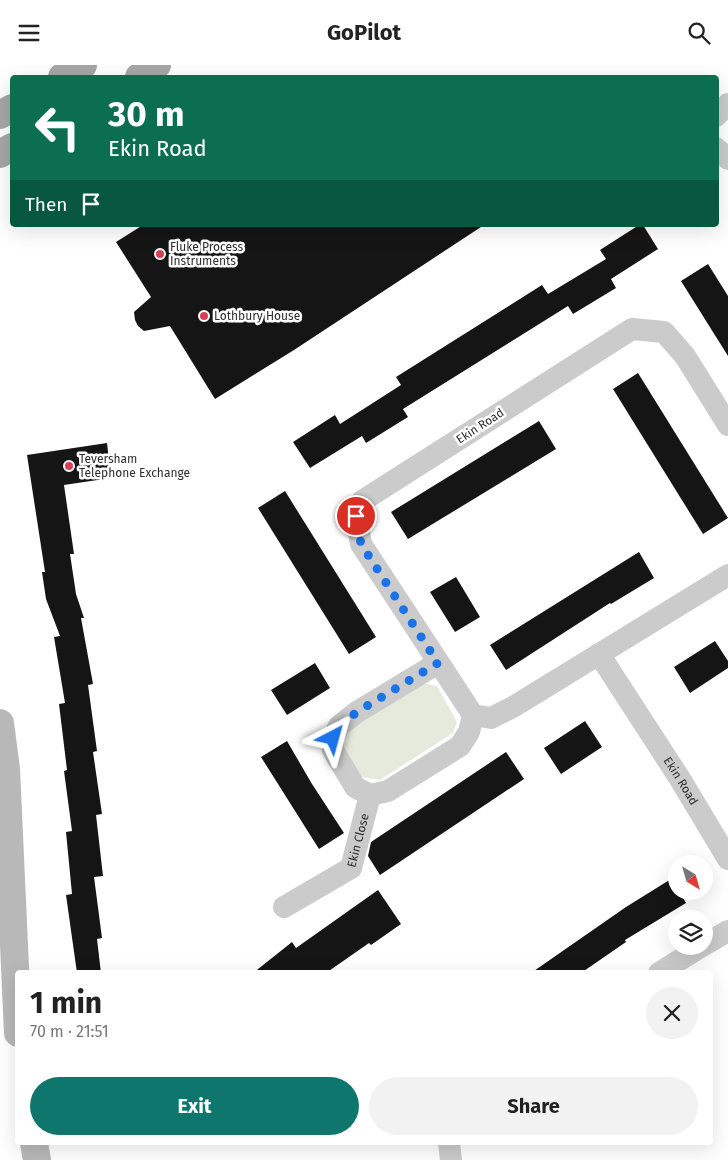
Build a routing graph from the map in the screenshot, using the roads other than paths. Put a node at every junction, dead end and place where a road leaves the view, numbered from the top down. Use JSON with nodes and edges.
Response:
{"nodes":[{"id":1,"x":83,"y":65,"type":"edge"},
{"id":2,"x":157,"y":65,"type":"edge"},
{"id":3,"x":66,"y":75,"type":"edge"},
{"id":4,"x":142,"y":75,"type":"edge"},
{"id":5,"x":728,"y":425,"type":"edge"},
{"id":6,"x":728,"y":575,"type":"edge"},
{"id":7,"x":599,"y":654,"type":"junction"},
{"id":8,"x":438,"y":663,"type":"junction"},
{"id":9,"x":473,"y":715,"type":"junction"},
{"id":10,"x":0,"y":723,"type":"edge"},
{"id":11,"x":370,"y":795,"type":"junction"},
{"id":12,"x":728,"y":859,"type":"edge"},
{"id":13,"x":284,"y":907,"type":"dead end"},
{"id":14,"x":728,"y":931,"type":"edge"},
{"id":15,"x":713,"y":940,"type":"edge"},
{"id":16,"x":688,"y":955,"type":"edge"},
{"id":17,"x":15,"y":970,"type":"edge"},
{"id":18,"x":664,"y":970,"type":"edge"},
{"id":19,"x":34,"y":1145,"type":"edge"},
{"id":20,"x":449,"y":1145,"type":"edge"},
{"id":21,"x":37,"y":1160,"type":"edge"},
{"id":22,"x":451,"y":1160,"type":"edge"}],
"edges":[{"from":1,"to":3,"type":"main road"},
{"from":2,"to":4,"type":"main road"},
{"from":5,"to":8,"type":"street","name":"Ekin Road"},
{"from":6,"to":7,"type":"street"},
{"from":7,"to":9,"type":"street"},
{"from":7,"to":12,"type":"street","name":"Ekin Road"},
{"from":8,"to":9,"type":"street","name":"Ekin Road"},
{"from":8,"to":11,"type":"street"},
{"from":9,"to":11,"type":"street"},
{"from":10,"to":17,"type":"main road"},
{"from":11,"to":13,"type":"street","name":"Ekin Close"},
{"from":14,"to":15,"type":"street"},
{"from":16,"to":18,"type":"street"},
{"from":19,"to":21,"type":"main road"},
{"from":20,"to":22,"type":"street"}]}
